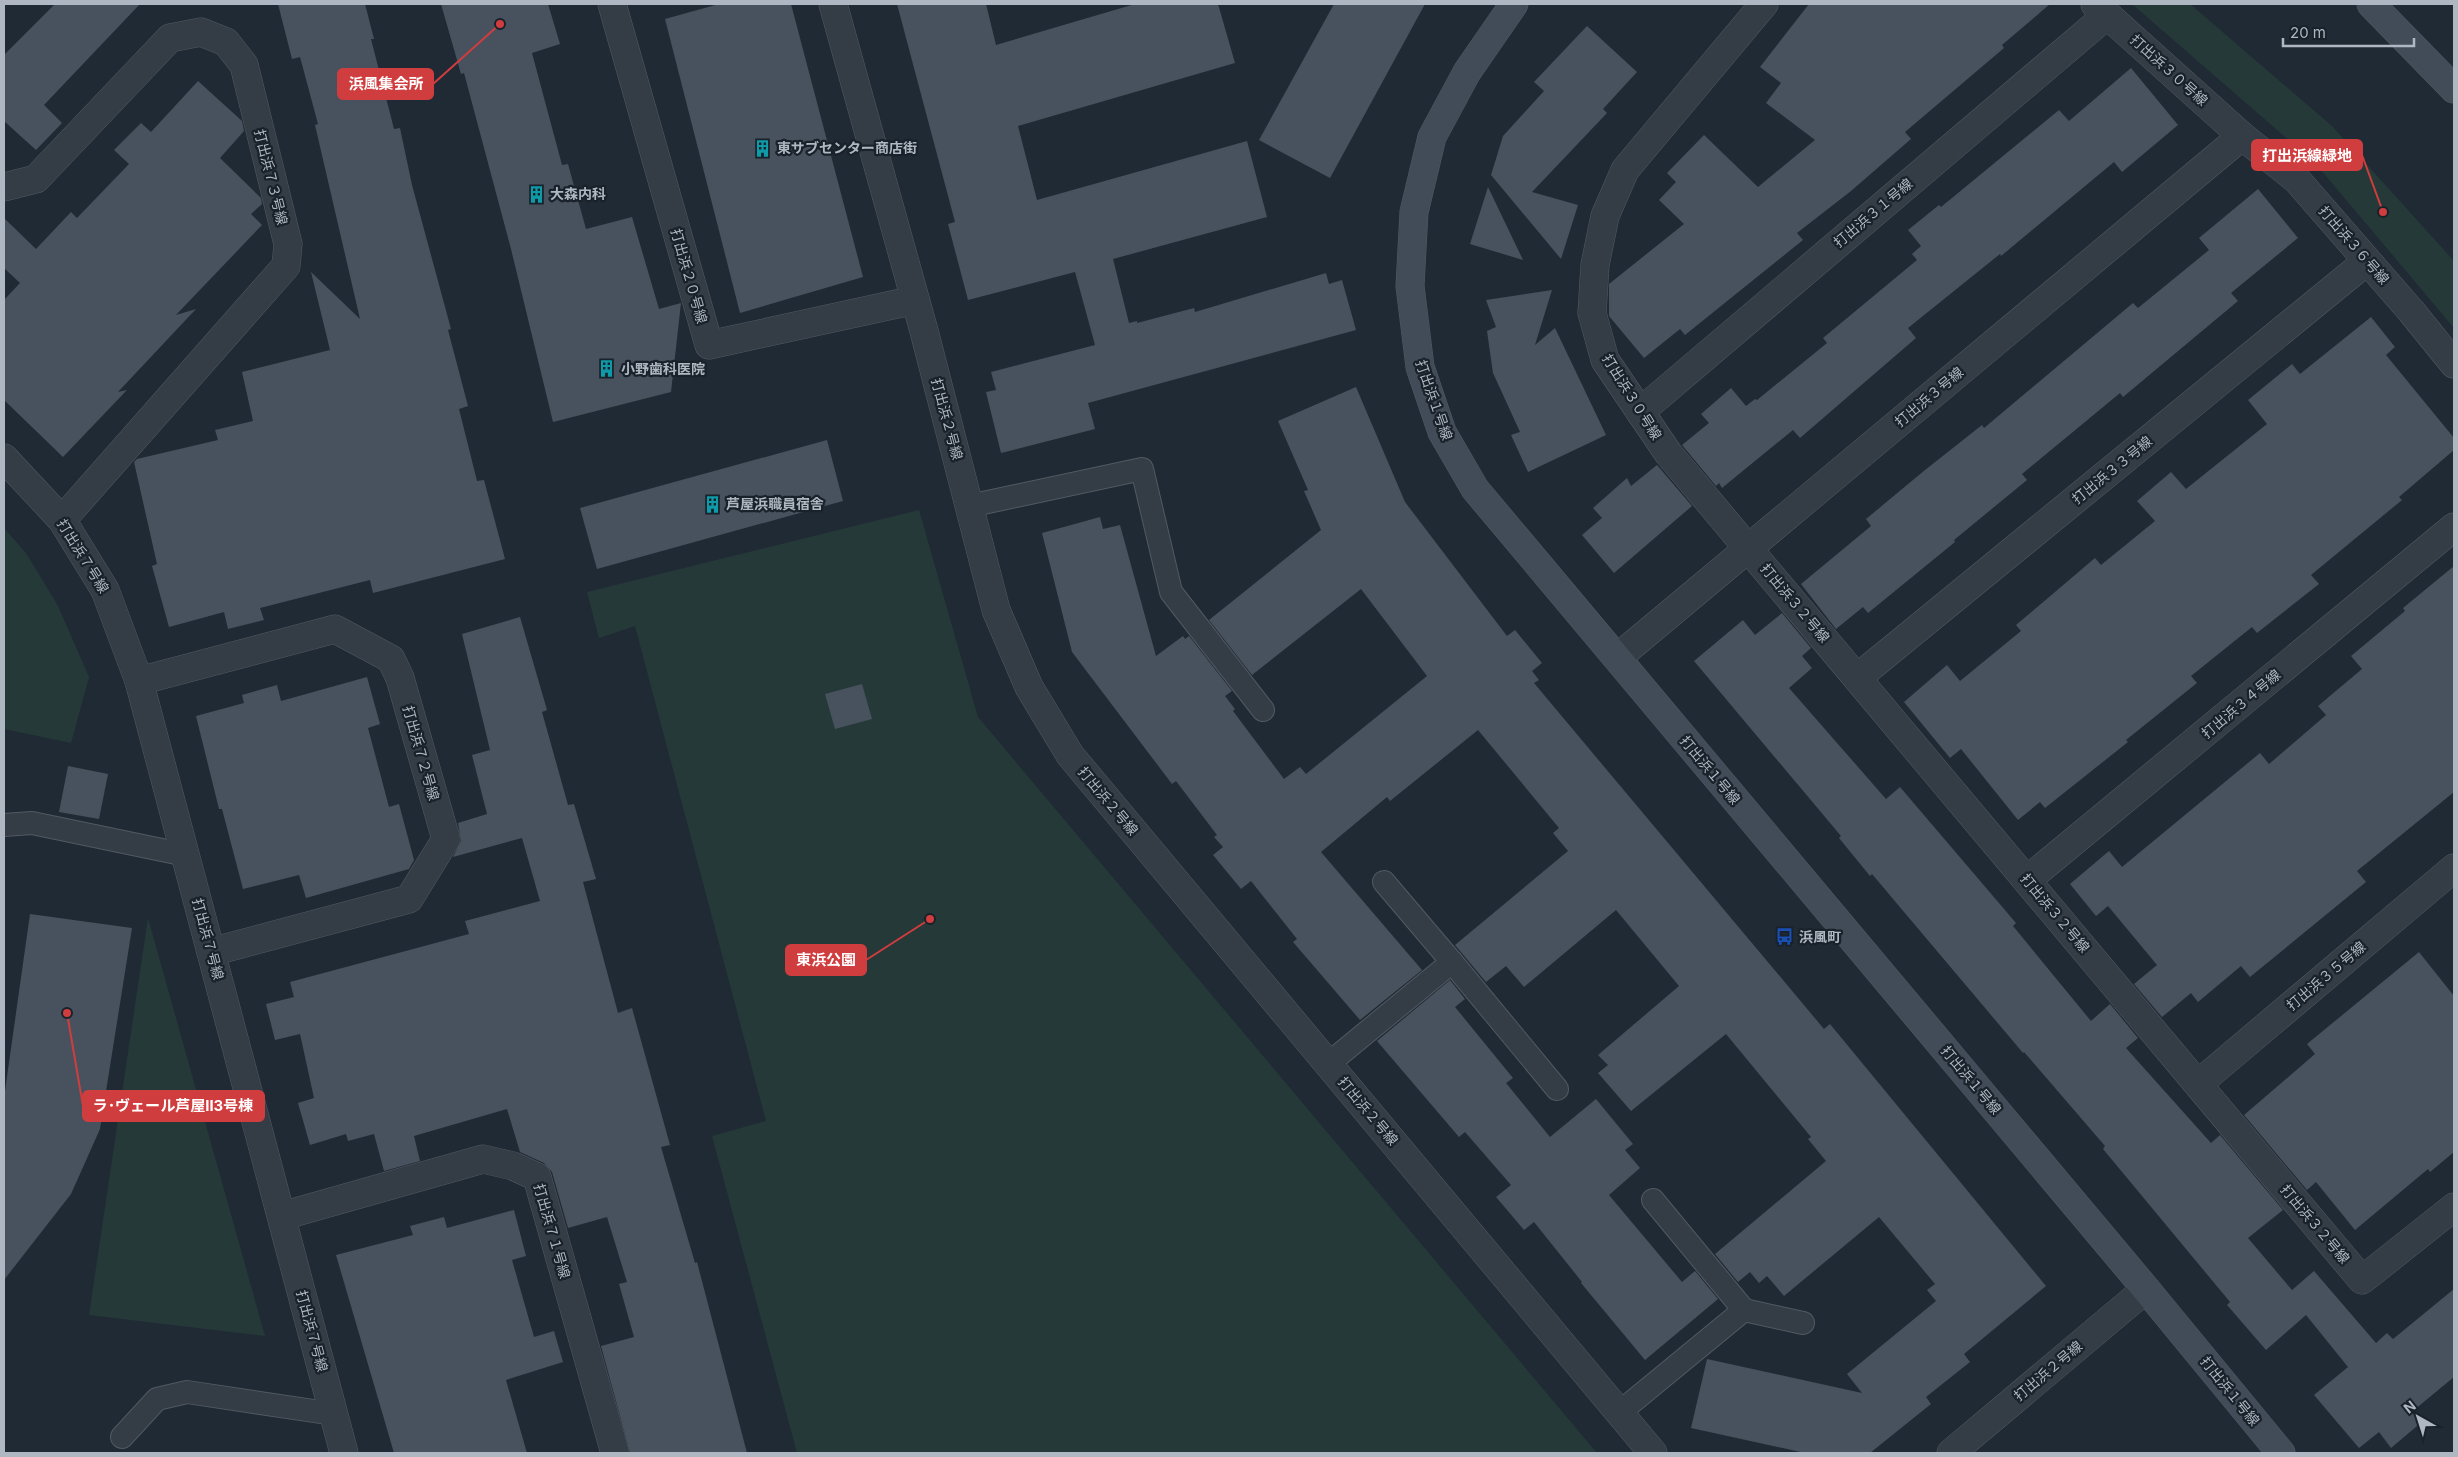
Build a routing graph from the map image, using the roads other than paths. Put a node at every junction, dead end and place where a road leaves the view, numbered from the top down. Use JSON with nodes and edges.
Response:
{"nodes":[{"id":1,"x":612,"y":4,"type":"edge"},
{"id":2,"x":833,"y":4,"type":"edge"},
{"id":3,"x":1514,"y":4,"type":"edge"},
{"id":4,"x":1764,"y":4,"type":"edge"},
{"id":5,"x":2371,"y":4,"type":"edge"},
{"id":6,"x":2101,"y":9,"type":"edge"},
{"id":7,"x":2454,"y":88,"type":"edge"},
{"id":8,"x":2242,"y":136,"type":"junction"},
{"id":9,"x":4,"y":187,"type":"edge"},
{"id":10,"x":2368,"y":261,"type":"junction"},
{"id":11,"x":915,"y":300,"type":"junction"},
{"id":12,"x":2454,"y":364,"type":"edge"},
{"id":13,"x":1640,"y":412,"type":"junction"},
{"id":14,"x":4,"y":458,"type":"edge"},
{"id":15,"x":969,"y":506,"type":"junction"},
{"id":16,"x":62,"y":520,"type":"junction"},
{"id":17,"x":2454,"y":527,"type":"edge"},
{"id":18,"x":1748,"y":547,"type":"junction"},
{"id":19,"x":1617,"y":658,"type":"junction"},
{"id":20,"x":1857,"y":678,"type":"junction"},
{"id":21,"x":139,"y":681,"type":"junction"},
{"id":22,"x":1263,"y":710,"type":"dead end"},
{"id":23,"x":4,"y":825,"type":"edge"},
{"id":24,"x":186,"y":855,"type":"junction"},
{"id":25,"x":2454,"y":868,"type":"edge"},
{"id":26,"x":2027,"y":880,"type":"junction"},
{"id":27,"x":1384,"y":882,"type":"dead end"},
{"id":28,"x":211,"y":952,"type":"junction"},
{"id":29,"x":1452,"y":962,"type":"junction"},
{"id":30,"x":1328,"y":1064,"type":"junction"},
{"id":31,"x":2198,"y":1084,"type":"junction"},
{"id":32,"x":1557,"y":1089,"type":"dead end"},
{"id":33,"x":1653,"y":1200,"type":"dead end"},
{"id":34,"x":2454,"y":1207,"type":"edge"},
{"id":35,"x":282,"y":1216,"type":"junction"},
{"id":36,"x":2146,"y":1289,"type":"junction"},
{"id":37,"x":1744,"y":1310,"type":"junction"},
{"id":38,"x":1803,"y":1323,"type":"dead end"},
{"id":39,"x":1620,"y":1412,"type":"junction"},
{"id":40,"x":334,"y":1414,"type":"junction"},
{"id":41,"x":122,"y":1437,"type":"dead end"},
{"id":42,"x":344,"y":1453,"type":"edge"},
{"id":43,"x":615,"y":1453,"type":"edge"},
{"id":44,"x":1653,"y":1453,"type":"edge"},
{"id":45,"x":1951,"y":1453,"type":"edge"},
{"id":46,"x":2281,"y":1453,"type":"edge"}],
"edges":[{"from":1,"to":11,"type":"street","name":"打出浜２０号線"},
{"from":2,"to":11,"type":"street","name":"打出浜２号線"},
{"from":3,"to":19,"type":"street","name":"打出浜１号線"},
{"from":4,"to":13,"type":"street","name":"打出浜３０号線"},
{"from":5,"to":7,"type":"street"},
{"from":6,"to":8,"type":"street","name":"打出浜３０号線"},
{"from":6,"to":13,"type":"street","name":"打出浜３１号線"},
{"from":8,"to":10,"type":"street","name":"打出浜３６号線"},
{"from":8,"to":18,"type":"street","name":"打出浜３号線"},
{"from":9,"to":16,"type":"street","name":"打出浜７３号線"},
{"from":10,"to":12,"type":"street","name":"打出浜３６号線"},
{"from":10,"to":20,"type":"street","name":"打出浜３３号線"},
{"from":11,"to":15,"type":"street","name":"打出浜２号線"},
{"from":13,"to":18,"type":"street","name":"打出浜３０号線"},
{"from":14,"to":16,"type":"street","name":"打出浜７号線"},
{"from":15,"to":22,"type":"lane"},
{"from":15,"to":30,"type":"street","name":"打出浜２号線"},
{"from":16,"to":21,"type":"street","name":"打出浜７号線"},
{"from":17,"to":26,"type":"street","name":"打出浜３４号線"},
{"from":18,"to":19,"type":"street","name":"打出浜３号線"},
{"from":18,"to":20,"type":"street","name":"打出浜３２号線"},
{"from":19,"to":36,"type":"street","name":"打出浜１号線"},
{"from":20,"to":26,"type":"street","name":"打出浜３２号線"},
{"from":21,"to":24,"type":"street","name":"打出浜７号線"},
{"from":21,"to":28,"type":"street","name":"打出浜７２号線"},
{"from":23,"to":24,"type":"lane"},
{"from":24,"to":28,"type":"street","name":"打出浜７号線"},
{"from":25,"to":31,"type":"street","name":"打出浜３５号線"},
{"from":26,"to":31,"type":"street","name":"打出浜３２号線"},
{"from":27,"to":29,"type":"lane"},
{"from":28,"to":35,"type":"street","name":"打出浜７号線"},
{"from":29,"to":30,"type":"lane"},
{"from":29,"to":32,"type":"lane"},
{"from":30,"to":39,"type":"street","name":"打出浜２号線"},
{"from":31,"to":34,"type":"street","name":"打出浜３２号線"},
{"from":33,"to":37,"type":"lane"},
{"from":35,"to":40,"type":"street","name":"打出浜７号線"},
{"from":35,"to":43,"type":"street","name":"打出浜７１号線"},
{"from":36,"to":45,"type":"street","name":"打出浜２号線"},
{"from":36,"to":46,"type":"street","name":"打出浜１号線"},
{"from":37,"to":38,"type":"lane"},
{"from":37,"to":39,"type":"lane"},
{"from":39,"to":44,"type":"street","name":"打出浜２号線"},
{"from":40,"to":41,"type":"lane"},
{"from":40,"to":42,"type":"street","name":"打出浜７号線"}]}
